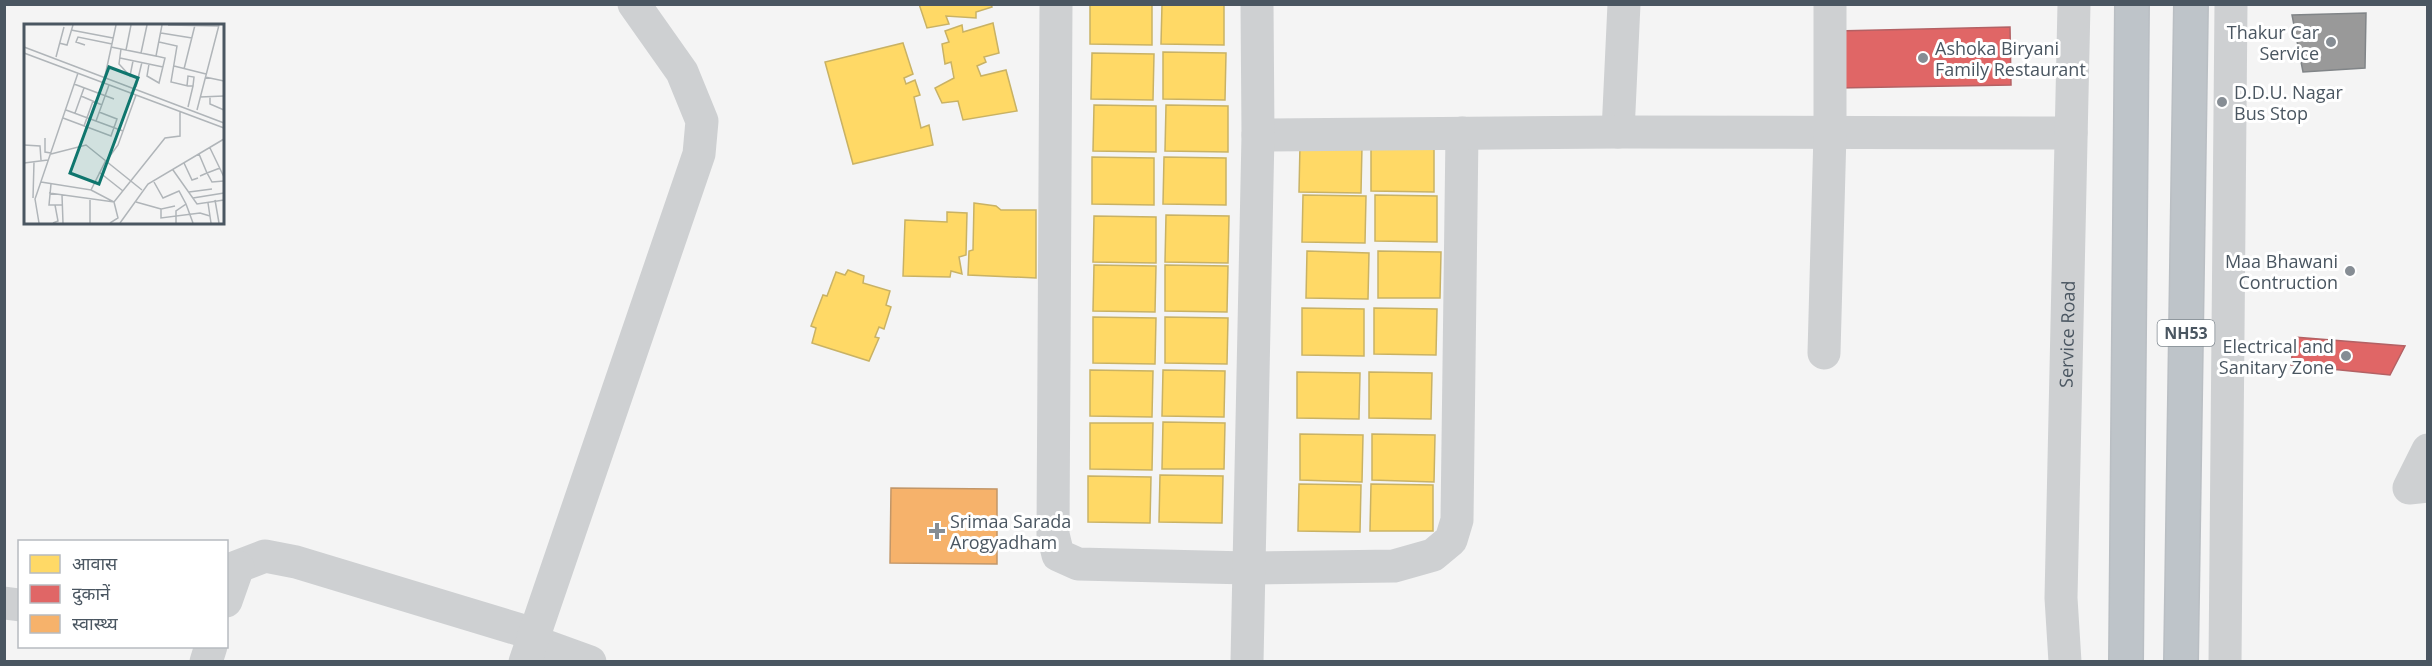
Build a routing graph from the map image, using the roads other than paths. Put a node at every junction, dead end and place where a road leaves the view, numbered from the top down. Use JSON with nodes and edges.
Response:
{"nodes":[{"id":1,"x":634,"y":4,"type":"edge"},
{"id":2,"x":1056,"y":4,"type":"edge"},
{"id":3,"x":1257,"y":4,"type":"edge"},
{"id":4,"x":1624,"y":4,"type":"edge"},
{"id":5,"x":1830,"y":4,"type":"edge"},
{"id":6,"x":2074,"y":4,"type":"edge"},
{"id":7,"x":2132,"y":4,"type":"edge"},
{"id":8,"x":2190,"y":4,"type":"edge"},
{"id":9,"x":2232,"y":4,"type":"edge"},
{"id":10,"x":1618,"y":132,"type":"junction"},
{"id":11,"x":1462,"y":133,"type":"junction"},
{"id":12,"x":1830,"y":133,"type":"junction"},
{"id":13,"x":2071,"y":133,"type":"junction"},
{"id":14,"x":1258,"y":135,"type":"junction"},
{"id":15,"x":1824,"y":353,"type":"dead end"},
{"id":16,"x":2427,"y":450,"type":"edge"},
{"id":17,"x":2427,"y":486,"type":"edge"},
{"id":18,"x":1248,"y":568,"type":"junction"},
{"id":19,"x":232,"y":569,"type":"edge"},
{"id":20,"x":228,"y":591,"type":"edge"},
{"id":21,"x":530,"y":645,"type":"edge"},
{"id":22,"x":590,"y":662,"type":"edge"},
{"id":23,"x":1247,"y":662,"type":"edge"},
{"id":24,"x":2065,"y":662,"type":"edge"},
{"id":25,"x":2126,"y":662,"type":"edge"},
{"id":26,"x":2181,"y":662,"type":"edge"},
{"id":27,"x":2225,"y":662,"type":"edge"}],
"edges":[{"from":1,"to":21,"type":"street"},
{"from":2,"to":18,"type":"street"},
{"from":3,"to":14,"type":"street"},
{"from":4,"to":10,"type":"street"},
{"from":5,"to":12,"type":"street"},
{"from":6,"to":13,"type":"street","name":"Service Road"},
{"from":7,"to":25,"type":"highway"},
{"from":8,"to":26,"type":"highway","number":"NH53"},
{"from":9,"to":27,"type":"street"},
{"from":10,"to":11,"type":"street"},
{"from":10,"to":12,"type":"street"},
{"from":11,"to":14,"type":"street"},
{"from":11,"to":18,"type":"street"},
{"from":12,"to":13,"type":"street"},
{"from":12,"to":15,"type":"street"},
{"from":13,"to":24,"type":"street","name":"Service Road"},
{"from":14,"to":18,"type":"street"},
{"from":16,"to":17,"type":"street"},
{"from":18,"to":23,"type":"street"},
{"from":19,"to":20,"type":"street"},
{"from":19,"to":21,"type":"street"},
{"from":21,"to":22,"type":"street"}]}
